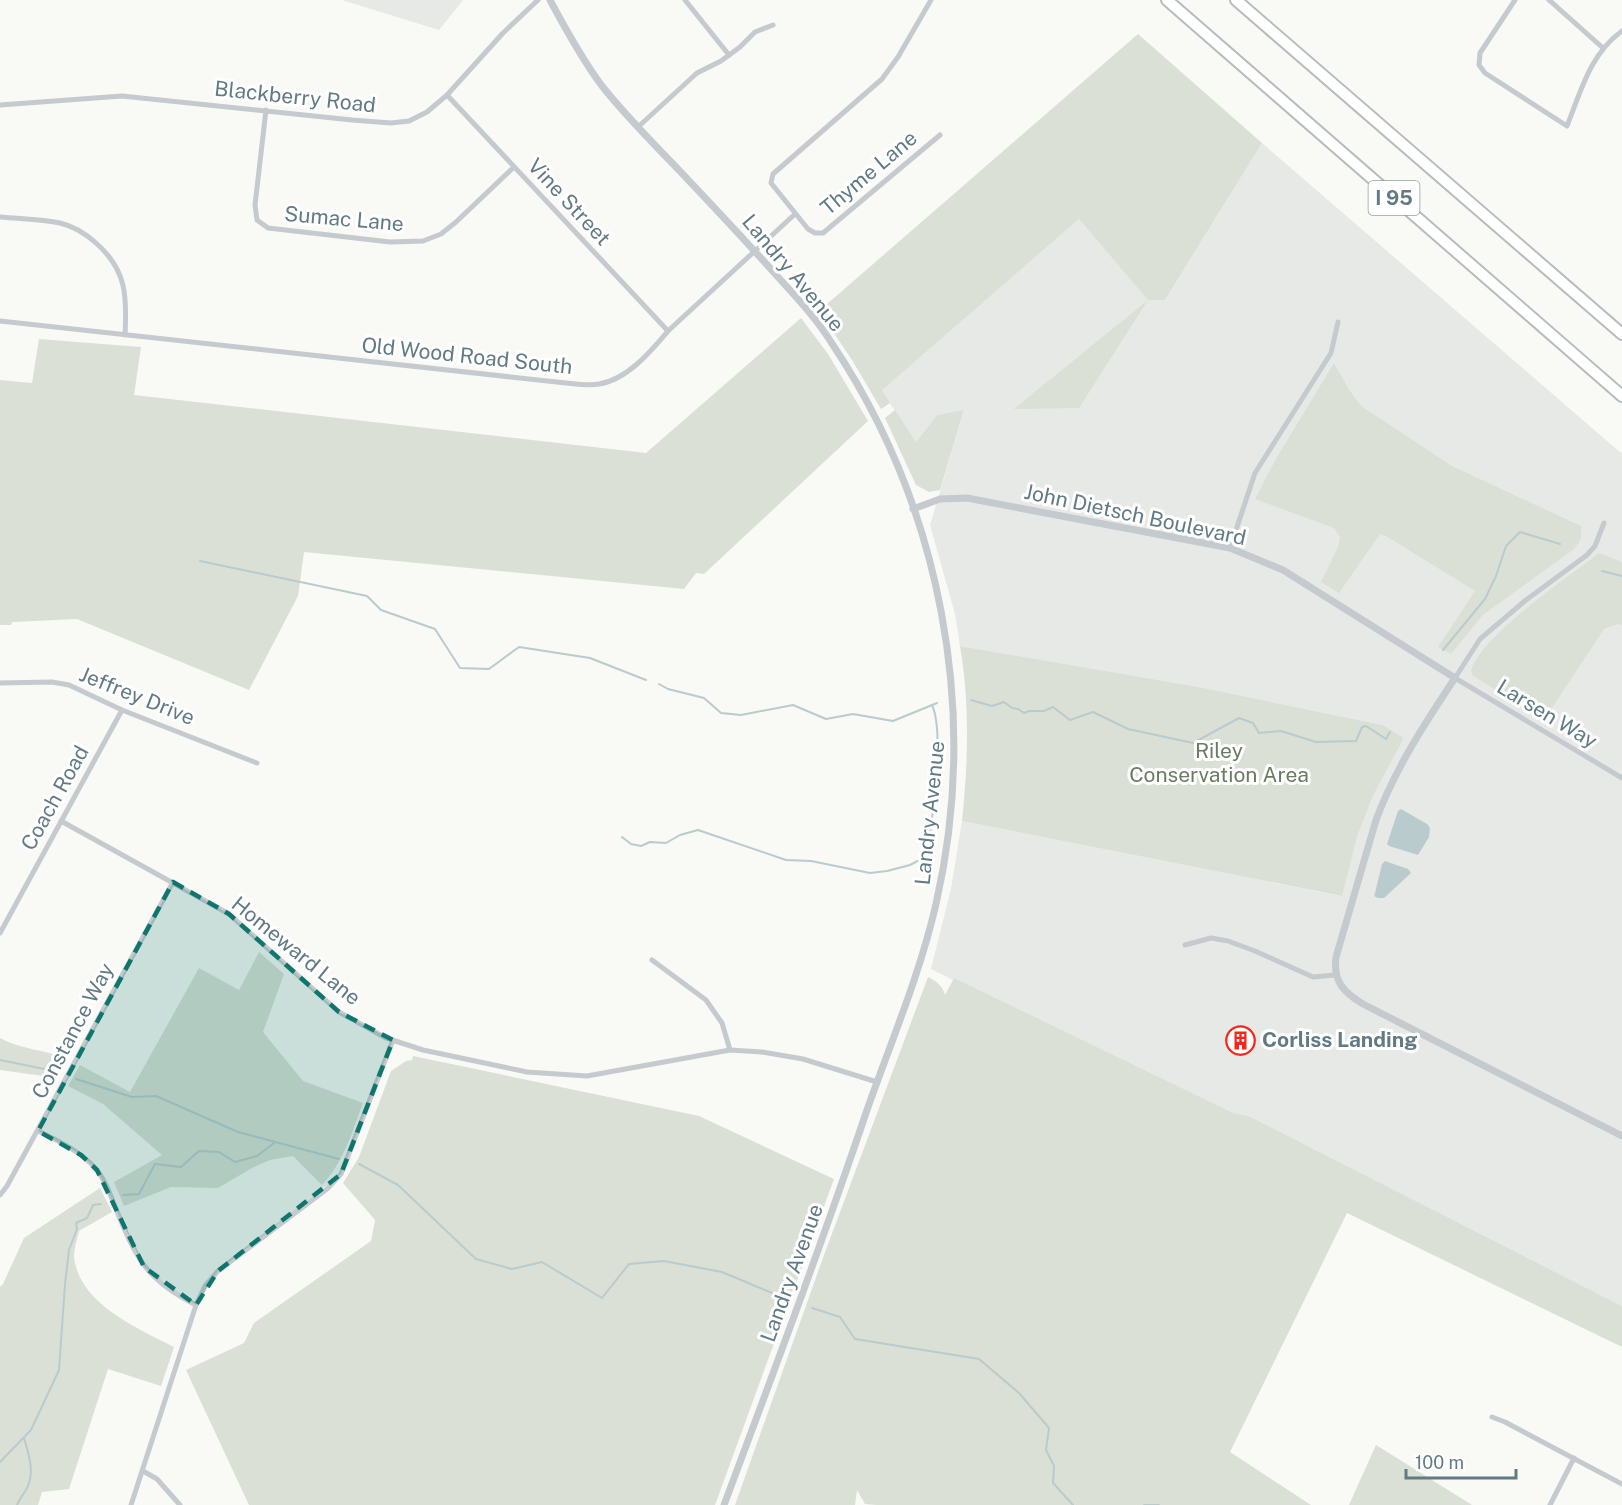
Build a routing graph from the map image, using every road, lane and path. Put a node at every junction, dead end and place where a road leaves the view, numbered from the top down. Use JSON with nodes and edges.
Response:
{"nodes":[{"id":1,"x":538,"y":0,"type":"edge"},
{"id":2,"x":550,"y":0,"type":"edge"},
{"id":3,"x":685,"y":0,"type":"edge"},
{"id":4,"x":931,"y":0,"type":"edge"},
{"id":5,"x":1167,"y":0,"type":"edge"},
{"id":6,"x":1236,"y":0,"type":"edge"},
{"id":7,"x":1515,"y":0,"type":"edge"},
{"id":8,"x":1550,"y":0,"type":"edge"},
{"id":9,"x":773,"y":25,"type":"dead end"},
{"id":10,"x":1622,"y":31,"type":"edge"},
{"id":11,"x":1603,"y":48,"type":"junction"},
{"id":12,"x":729,"y":55,"type":"junction"},
{"id":13,"x":447,"y":95,"type":"junction"},
{"id":14,"x":0,"y":105,"type":"edge"},
{"id":15,"x":266,"y":110,"type":"junction"},
{"id":16,"x":638,"y":128,"type":"junction"},
{"id":17,"x":940,"y":135,"type":"dead end"},
{"id":18,"x":514,"y":167,"type":"junction"},
{"id":19,"x":795,"y":214,"type":"junction"},
{"id":20,"x":0,"y":217,"type":"edge"},
{"id":21,"x":755,"y":251,"type":"junction"},
{"id":22,"x":0,"y":321,"type":"edge"},
{"id":23,"x":1338,"y":322,"type":"dead end"},
{"id":24,"x":668,"y":331,"type":"junction"},
{"id":25,"x":1622,"y":334,"type":"edge"},
{"id":26,"x":125,"y":335,"type":"junction"},
{"id":27,"x":1622,"y":396,"type":"edge"},
{"id":28,"x":913,"y":509,"type":"junction"},
{"id":29,"x":1604,"y":523,"type":"dead end"},
{"id":30,"x":1230,"y":548,"type":"junction"},
{"id":31,"x":1455,"y":678,"type":"junction"},
{"id":32,"x":0,"y":683,"type":"edge"},
{"id":33,"x":122,"y":710,"type":"junction"},
{"id":34,"x":257,"y":763,"type":"dead end"},
{"id":35,"x":1622,"y":778,"type":"edge"},
{"id":36,"x":61,"y":821,"type":"junction"},
{"id":37,"x":173,"y":882,"type":"junction"},
{"id":38,"x":0,"y":933,"type":"edge"},
{"id":39,"x":1185,"y":945,"type":"dead end"},
{"id":40,"x":652,"y":960,"type":"dead end"},
{"id":41,"x":1335,"y":975,"type":"junction"},
{"id":42,"x":393,"y":1040,"type":"junction"},
{"id":43,"x":730,"y":1050,"type":"junction"},
{"id":44,"x":877,"y":1082,"type":"junction"},
{"id":45,"x":38,"y":1131,"type":"junction"},
{"id":46,"x":1622,"y":1136,"type":"edge"},
{"id":47,"x":0,"y":1195,"type":"edge"},
{"id":48,"x":196,"y":1305,"type":"junction"},
{"id":49,"x":1492,"y":1418,"type":"dead end"},
{"id":50,"x":1574,"y":1458,"type":"junction"},
{"id":51,"x":143,"y":1471,"type":"junction"},
{"id":52,"x":1622,"y":1484,"type":"edge"},
{"id":53,"x":131,"y":1505,"type":"edge"},
{"id":54,"x":180,"y":1505,"type":"edge"},
{"id":55,"x":724,"y":1505,"type":"edge"},
{"id":56,"x":1550,"y":1505,"type":"edge"}],
"edges":[{"from":1,"to":13,"type":"street","name":"Blackberry Road"},
{"from":2,"to":16,"type":"street","name":"Landry Avenue"},
{"from":3,"to":12,"type":"street"},
{"from":4,"to":19,"type":"street"},
{"from":5,"to":27,"type":"highway","number":"I 95"},
{"from":6,"to":25,"type":"highway","number":"I 95"},
{"from":7,"to":11,"type":"street"},
{"from":8,"to":11,"type":"street"},
{"from":9,"to":12,"type":"street"},
{"from":10,"to":11,"type":"street"},
{"from":12,"to":16,"type":"street"},
{"from":13,"to":15,"type":"street","name":"Blackberry Road"},
{"from":13,"to":18,"type":"street","name":"Vine Street"},
{"from":14,"to":15,"type":"street","name":"Blackberry Road"},
{"from":15,"to":18,"type":"street","name":"Sumac Lane"},
{"from":16,"to":21,"type":"street","name":"Landry Avenue"},
{"from":17,"to":19,"type":"street","name":"Thyme Lane"},
{"from":18,"to":24,"type":"street","name":"Vine Street"},
{"from":19,"to":21,"type":"street","name":"Old Wood Road South"},
{"from":20,"to":26,"type":"street"},
{"from":21,"to":24,"type":"street","name":"Old Wood Road South"},
{"from":21,"to":28,"type":"street","name":"Landry Avenue"},
{"from":22,"to":26,"type":"street","name":"Old Wood Road South"},
{"from":23,"to":30,"type":"street"},
{"from":24,"to":26,"type":"street","name":"Old Wood Road South"},
{"from":28,"to":30,"type":"street","name":"John Dietsch Boulevard"},
{"from":28,"to":44,"type":"street","name":"Landry Avenue"},
{"from":29,"to":31,"type":"street"},
{"from":30,"to":31,"type":"street","name":"John Dietsch Boulevard"},
{"from":31,"to":35,"type":"street","name":"Larsen Way"},
{"from":31,"to":41,"type":"street"},
{"from":32,"to":33,"type":"street","name":"Jeffrey Drive"},
{"from":33,"to":34,"type":"street","name":"Jeffrey Drive"},
{"from":33,"to":36,"type":"street","name":"Coach Road"},
{"from":36,"to":37,"type":"street","name":"Homeward Lane"},
{"from":36,"to":38,"type":"street","name":"Coach Road"},
{"from":37,"to":42,"type":"street","name":"Homeward Lane"},
{"from":37,"to":45,"type":"street","name":"Constance Way"},
{"from":39,"to":41,"type":"street"},
{"from":40,"to":43,"type":"street"},
{"from":41,"to":46,"type":"street"},
{"from":42,"to":43,"type":"street","name":"Homeward Lane"},
{"from":42,"to":48,"type":"street"},
{"from":43,"to":44,"type":"street","name":"Homeward Lane"},
{"from":44,"to":55,"type":"street","name":"Landry Avenue"},
{"from":45,"to":47,"type":"street","name":"Constance Way"},
{"from":45,"to":48,"type":"street"},
{"from":48,"to":51,"type":"street"},
{"from":49,"to":50,"type":"street"},
{"from":50,"to":52,"type":"street"},
{"from":50,"to":56,"type":"street"},
{"from":51,"to":53,"type":"street"},
{"from":51,"to":54,"type":"street"}]}
